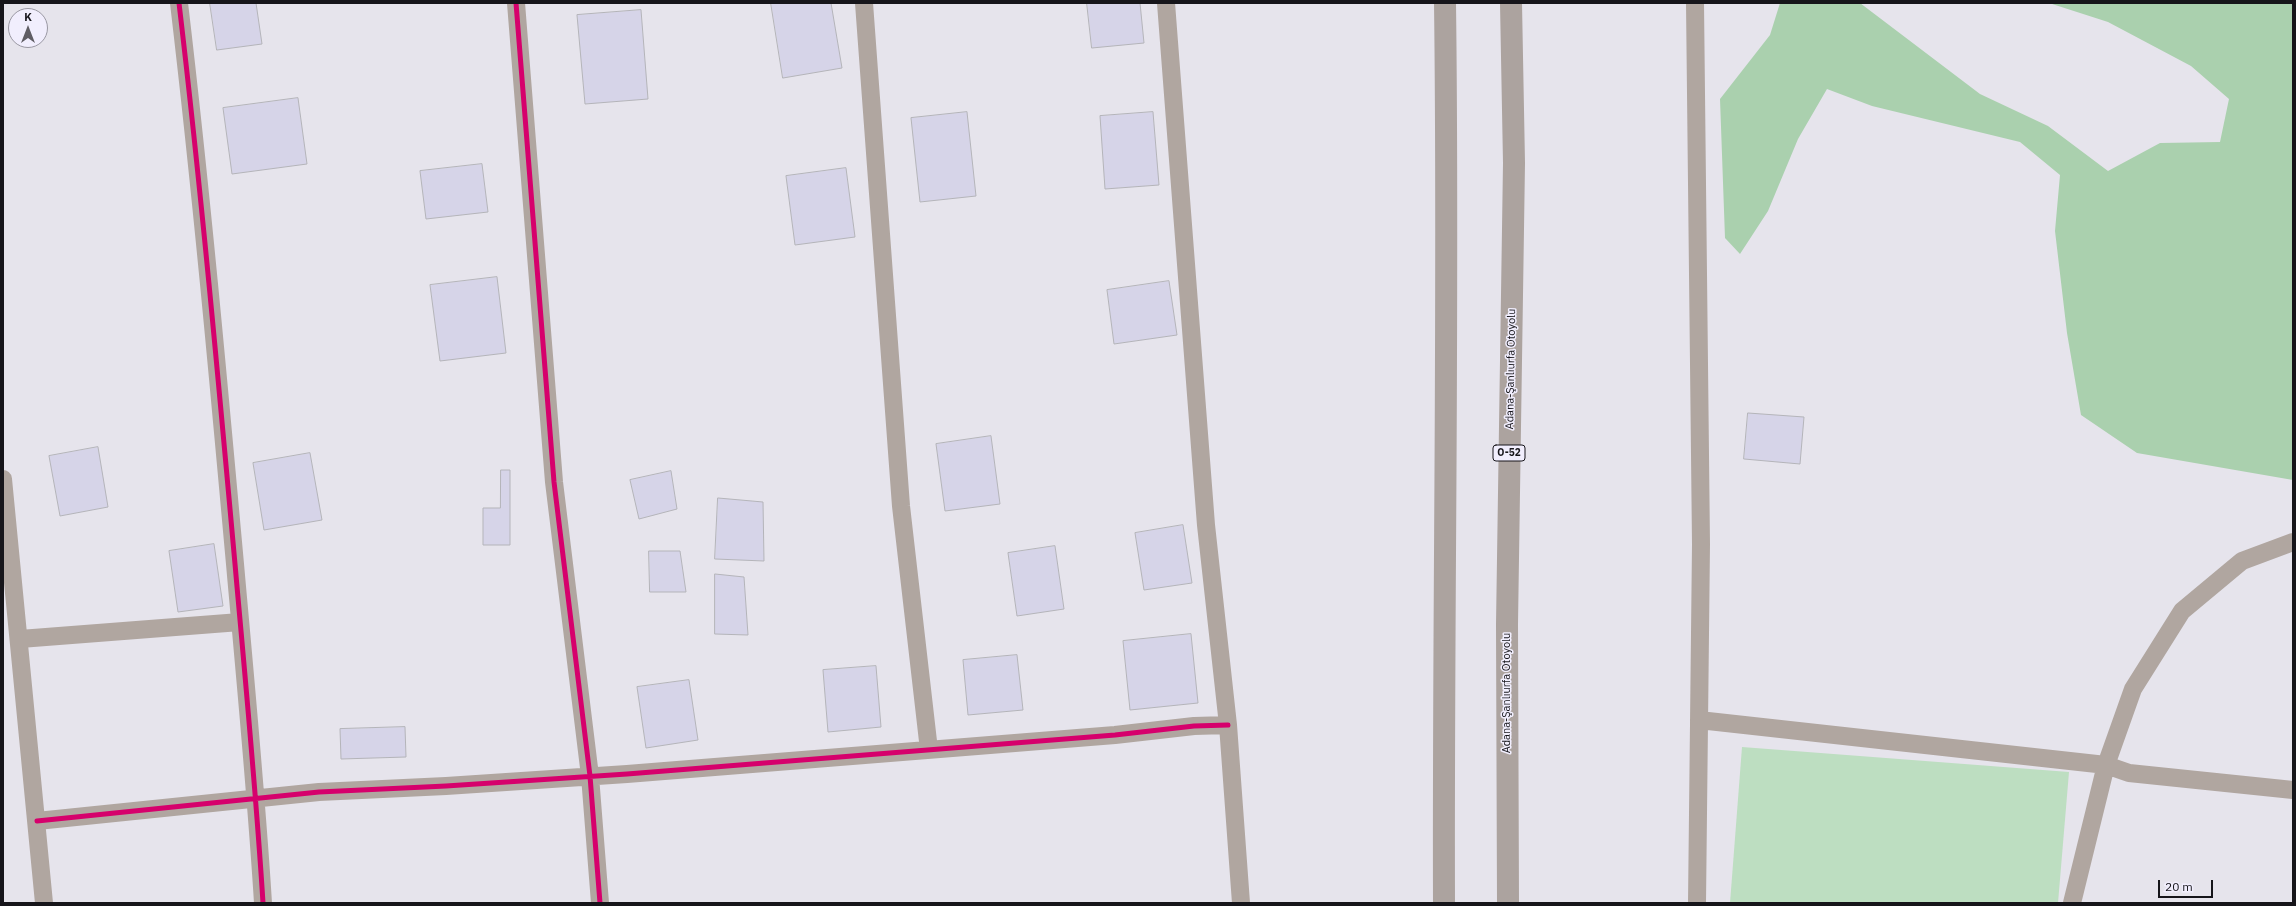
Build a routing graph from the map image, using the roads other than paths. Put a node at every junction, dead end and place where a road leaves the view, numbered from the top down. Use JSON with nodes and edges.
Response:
{"nodes":[{"id":1,"x":179,"y":3,"type":"edge"},
{"id":2,"x":516,"y":3,"type":"edge"},
{"id":3,"x":864,"y":3,"type":"edge"},
{"id":4,"x":1166,"y":3,"type":"edge"},
{"id":5,"x":1445,"y":3,"type":"edge"},
{"id":6,"x":1511,"y":3,"type":"edge"},
{"id":7,"x":1695,"y":3,"type":"edge"},
{"id":8,"x":3,"y":479,"type":"edge"},
{"id":9,"x":2293,"y":542,"type":"edge"},
{"id":10,"x":240,"y":622,"type":"junction"},
{"id":11,"x":20,"y":638,"type":"junction"},
{"id":12,"x":1699,"y":720,"type":"junction"},
{"id":13,"x":1228,"y":725,"type":"junction"},
{"id":14,"x":930,"y":750,"type":"junction"},
{"id":15,"x":2106,"y":765,"type":"junction"},
{"id":16,"x":590,"y":776,"type":"junction"},
{"id":17,"x":2293,"y":790,"type":"edge"},
{"id":18,"x":257,"y":799,"type":"junction"},
{"id":19,"x":37,"y":821,"type":"junction"},
{"id":20,"x":44,"y":903,"type":"edge"},
{"id":21,"x":263,"y":903,"type":"edge"},
{"id":22,"x":600,"y":903,"type":"edge"},
{"id":23,"x":1241,"y":903,"type":"edge"},
{"id":24,"x":1444,"y":903,"type":"edge"},
{"id":25,"x":1508,"y":903,"type":"edge"},
{"id":26,"x":1697,"y":903,"type":"edge"},
{"id":27,"x":2072,"y":903,"type":"edge"}],
"edges":[{"from":1,"to":10,"type":"street"},
{"from":2,"to":16,"type":"street"},
{"from":3,"to":14,"type":"street"},
{"from":4,"to":13,"type":"street"},
{"from":5,"to":24,"type":"highway"},
{"from":6,"to":25,"type":"highway","name":"Adana-Şanlıurfa Otoyolu","number":"O-52"},
{"from":7,"to":12,"type":"street"},
{"from":8,"to":11,"type":"street"},
{"from":9,"to":15,"type":"street"},
{"from":10,"to":11,"type":"street"},
{"from":10,"to":18,"type":"street"},
{"from":11,"to":19,"type":"street"},
{"from":12,"to":15,"type":"street"},
{"from":12,"to":26,"type":"street"},
{"from":13,"to":14,"type":"street"},
{"from":13,"to":23,"type":"street"},
{"from":14,"to":16,"type":"street"},
{"from":15,"to":17,"type":"street"},
{"from":15,"to":27,"type":"street"},
{"from":16,"to":18,"type":"street"},
{"from":16,"to":22,"type":"street"},
{"from":18,"to":19,"type":"street"},
{"from":18,"to":21,"type":"street"},
{"from":19,"to":20,"type":"street"}]}
